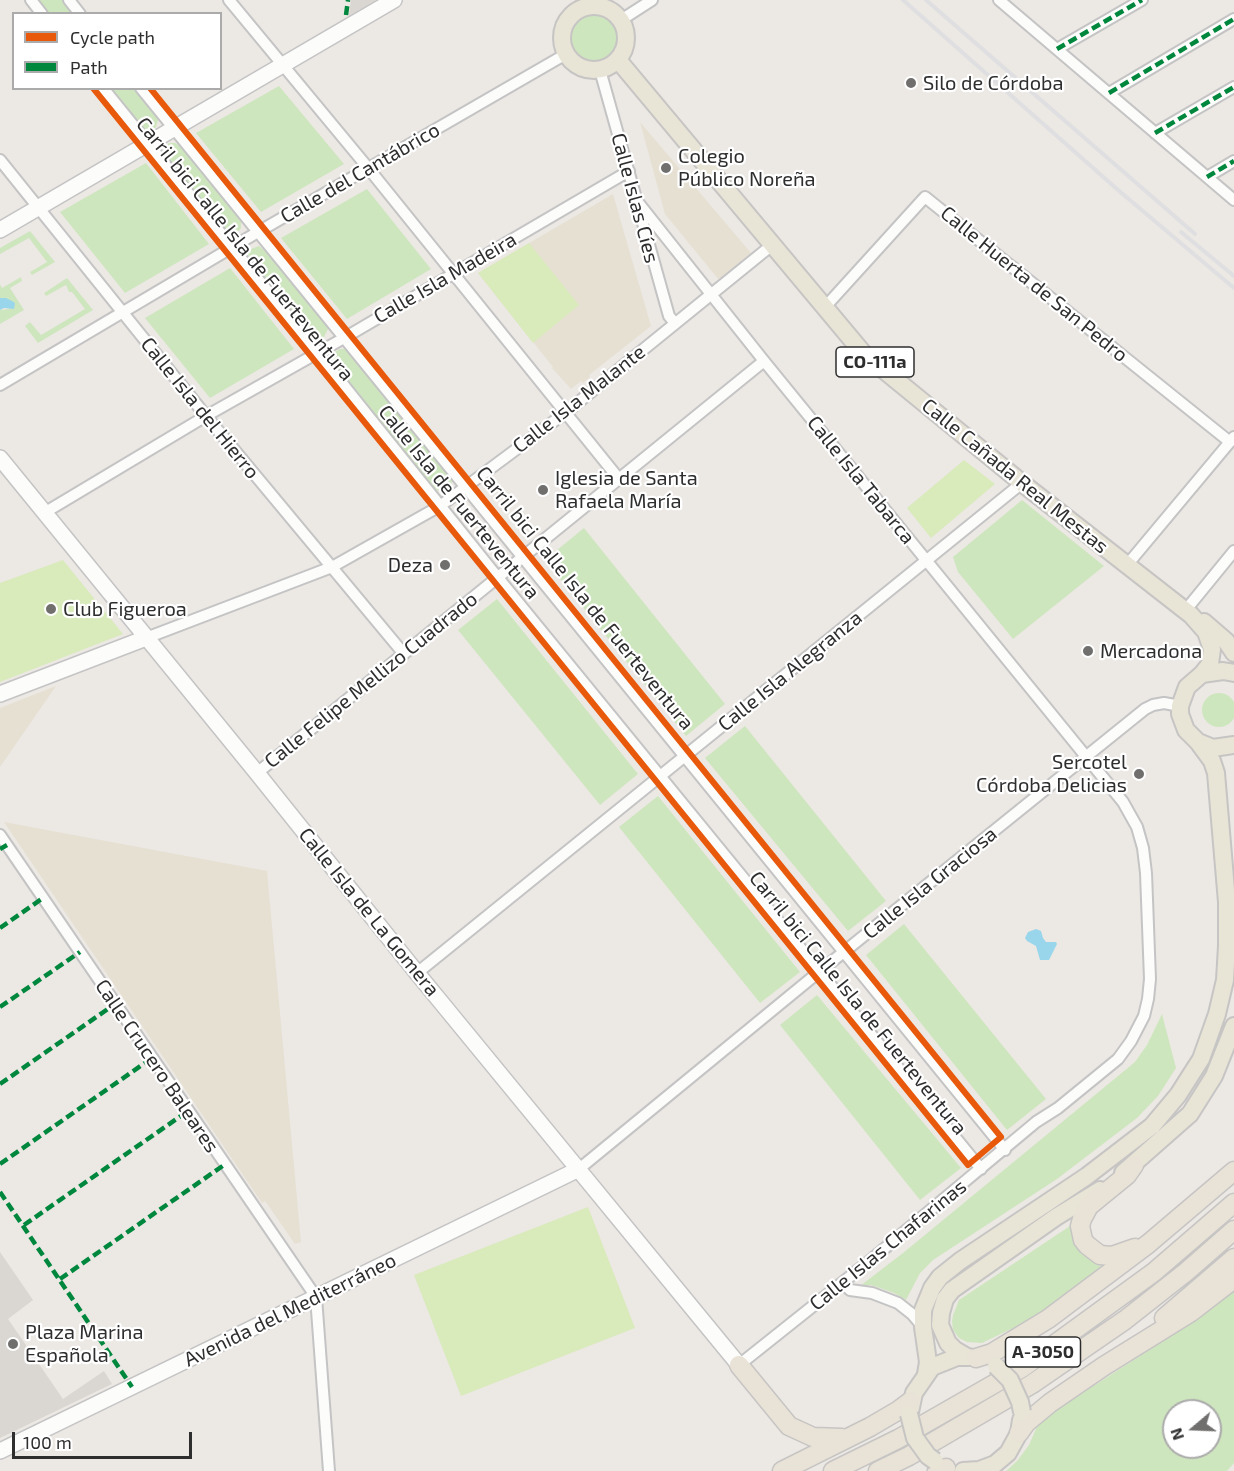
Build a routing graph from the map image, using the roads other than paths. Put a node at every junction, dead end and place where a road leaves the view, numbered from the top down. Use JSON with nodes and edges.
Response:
{"nodes":[{"id":1,"x":69,"y":0,"type":"edge"},
{"id":2,"x":229,"y":0,"type":"edge"},
{"id":3,"x":394,"y":0,"type":"edge"},
{"id":4,"x":652,"y":0,"type":"edge"},
{"id":5,"x":1142,"y":0,"type":"edge"},
{"id":6,"x":1005,"y":2,"type":"edge"},
{"id":7,"x":585,"y":3,"type":"edge"},
{"id":8,"x":78,"y":12,"type":"edge"},
{"id":9,"x":1234,"y":19,"type":"edge"},
{"id":10,"x":621,"y":20,"type":"junction"},
{"id":11,"x":1057,"y":49,"type":"junction"},
{"id":12,"x":566,"y":54,"type":"junction"},
{"id":13,"x":618,"y":60,"type":"junction"},
{"id":14,"x":281,"y":65,"type":"junction"},
{"id":15,"x":600,"y":70,"type":"junction"},
{"id":16,"x":1234,"y":87,"type":"edge"},
{"id":17,"x":105,"y":90,"type":"edge"},
{"id":18,"x":143,"y":90,"type":"edge"},
{"id":19,"x":1108,"y":93,"type":"junction"},
{"id":20,"x":174,"y":129,"type":"junction"},
{"id":21,"x":1155,"y":133,"type":"junction"},
{"id":22,"x":148,"y":145,"type":"junction"},
{"id":23,"x":0,"y":160,"type":"edge"},
{"id":24,"x":1234,"y":161,"type":"edge"},
{"id":25,"x":369,"y":169,"type":"junction"},
{"id":26,"x":629,"y":171,"type":"junction"},
{"id":27,"x":1207,"y":177,"type":"junction"},
{"id":28,"x":1234,"y":200,"type":"edge"},
{"id":29,"x":637,"y":201,"type":"junction"},
{"id":30,"x":38,"y":207,"type":"junction"},
{"id":31,"x":0,"y":230,"type":"edge"},
{"id":32,"x":258,"y":232,"type":"junction"},
{"id":33,"x":772,"y":245,"type":"junction"},
{"id":34,"x":233,"y":248,"type":"junction"},
{"id":35,"x":452,"y":274,"type":"junction"},
{"id":36,"x":711,"y":294,"type":"junction"},
{"id":37,"x":826,"y":306,"type":"junction"},
{"id":38,"x":123,"y":313,"type":"junction"},
{"id":39,"x":675,"y":324,"type":"junction"},
{"id":40,"x":344,"y":338,"type":"junction"},
{"id":41,"x":317,"y":352,"type":"junction"},
{"id":42,"x":764,"y":361,"type":"junction"},
{"id":43,"x":0,"y":386,"type":"edge"},
{"id":44,"x":565,"y":413,"type":"junction"},
{"id":45,"x":206,"y":416,"type":"junction"},
{"id":46,"x":1232,"y":439,"type":"edge"},
{"id":47,"x":0,"y":458,"type":"edge"},
{"id":48,"x":620,"y":479,"type":"junction"},
{"id":49,"x":1022,"y":483,"type":"junction"},
{"id":50,"x":466,"y":488,"type":"junction"},
{"id":51,"x":440,"y":506,"type":"junction"},
{"id":52,"x":44,"y":513,"type":"junction"},
{"id":53,"x":1234,"y":551,"type":"edge"},
{"id":54,"x":522,"y":558,"type":"junction"},
{"id":55,"x":927,"y":561,"type":"junction"},
{"id":56,"x":1127,"y":566,"type":"junction"},
{"id":57,"x":332,"y":567,"type":"junction"},
{"id":58,"x":498,"y":578,"type":"junction"},
{"id":59,"x":1185,"y":611,"type":"junction"},
{"id":60,"x":146,"y":638,"type":"junction"},
{"id":61,"x":1233,"y":642,"type":"edge"},
{"id":62,"x":404,"y":654,"type":"junction"},
{"id":63,"x":1202,"y":674,"type":"junction"},
{"id":64,"x":1234,"y":674,"type":"edge"},
{"id":65,"x":0,"y":694,"type":"edge"},
{"id":66,"x":1180,"y":706,"type":"junction"},
{"id":67,"x":1198,"y":742,"type":"junction"},
{"id":68,"x":1234,"y":745,"type":"edge"},
{"id":69,"x":685,"y":756,"type":"junction"},
{"id":70,"x":1086,"y":758,"type":"junction"},
{"id":71,"x":257,"y":773,"type":"junction"},
{"id":72,"x":661,"y":776,"type":"junction"},
{"id":73,"x":0,"y":835,"type":"edge"},
{"id":74,"x":843,"y":953,"type":"junction"},
{"id":75,"x":820,"y":971,"type":"junction"},
{"id":76,"x":417,"y":973,"type":"junction"},
{"id":77,"x":1234,"y":1026,"type":"edge"},
{"id":78,"x":1005,"y":1150,"type":"junction"},
{"id":79,"x":1134,"y":1165,"type":"junction"},
{"id":80,"x":579,"y":1169,"type":"junction"},
{"id":81,"x":981,"y":1169,"type":"junction"},
{"id":82,"x":1234,"y":1171,"type":"edge"},
{"id":83,"x":1234,"y":1203,"type":"edge"},
{"id":84,"x":1234,"y":1230,"type":"edge"},
{"id":85,"x":1148,"y":1244,"type":"junction"},
{"id":86,"x":1234,"y":1258,"type":"edge"},
{"id":87,"x":1234,"y":1279,"type":"edge"},
{"id":88,"x":843,"y":1283,"type":"junction"},
{"id":89,"x":316,"y":1297,"type":"junction"},
{"id":90,"x":923,"y":1327,"type":"junction"},
{"id":91,"x":972,"y":1358,"type":"junction"},
{"id":92,"x":739,"y":1365,"type":"junction"},
{"id":93,"x":1104,"y":1366,"type":"junction"},
{"id":94,"x":926,"y":1374,"type":"junction"},
{"id":95,"x":910,"y":1407,"type":"junction"},
{"id":96,"x":1019,"y":1433,"type":"junction"},
{"id":97,"x":849,"y":1437,"type":"junction"},
{"id":98,"x":0,"y":1451,"type":"edge"},
{"id":99,"x":948,"y":1468,"type":"edge"},
{"id":100,"x":329,"y":1471,"type":"edge"},
{"id":101,"x":783,"y":1471,"type":"edge"},
{"id":102,"x":833,"y":1471,"type":"edge"},
{"id":103,"x":878,"y":1471,"type":"edge"}],
"edges":[{"from":1,"to":8,"type":"street"},
{"from":2,"to":14,"type":"street"},
{"from":3,"to":14,"type":"main road"},
{"from":4,"to":10,"type":"street"},
{"from":5,"to":11,"type":"street"},
{"from":6,"to":11,"type":"street"},
{"from":7,"to":10,"type":"main road"},
{"from":7,"to":12,"type":"main road"},
{"from":9,"to":19,"type":"street"},
{"from":10,"to":13,"type":"main road"},
{"from":11,"to":19,"type":"street"},
{"from":12,"to":15,"type":"main road"},
{"from":12,"to":25,"type":"street","name":"Calle del Cantábrico"},
{"from":13,"to":15,"type":"main road"},
{"from":13,"to":33,"type":"main road","name":"Calle Cañada Real Mestas","number":"CO-111a"},
{"from":14,"to":20,"type":"main road"},
{"from":14,"to":25,"type":"street"},
{"from":15,"to":26,"type":"street","name":"Calle Islas Cíes"},
{"from":16,"to":21,"type":"street"},
{"from":17,"to":22,"type":"street","name":"Calle Isla de Fuerteventura"},
{"from":18,"to":20,"type":"street","name":"Calle Isla de Fuerteventura"},
{"from":19,"to":21,"type":"street"},
{"from":20,"to":22,"type":"main road"},
{"from":20,"to":32,"type":"street","name":"Calle Isla de Fuerteventura"},
{"from":21,"to":27,"type":"street"},
{"from":22,"to":30,"type":"main road"},
{"from":22,"to":34,"type":"street","name":"Calle Isla de Fuerteventura"},
{"from":23,"to":30,"type":"street","name":"Calle Isla del Hierro"},
{"from":24,"to":27,"type":"street"},
{"from":25,"to":32,"type":"street","name":"Calle del Cantábrico"},
{"from":25,"to":35,"type":"street"},
{"from":26,"to":29,"type":"street","name":"Calle Islas Cíes"},
{"from":26,"to":35,"type":"street","name":"Calle Isla Madeira"},
{"from":27,"to":28,"type":"street"},
{"from":29,"to":36,"type":"street","name":"Calle Isla Tabarca"},
{"from":29,"to":39,"type":"street","name":"Calle Islas Cíes"},
{"from":30,"to":31,"type":"main road"},
{"from":30,"to":38,"type":"street","name":"Calle Isla del Hierro"},
{"from":32,"to":34,"type":"street","name":"Calle del Cantábrico"},
{"from":32,"to":40,"type":"street","name":"Calle Isla de Fuerteventura"},
{"from":33,"to":36,"type":"street","name":"Calle Isla Malante"},
{"from":33,"to":37,"type":"main road","name":"Calle Cañada Real Mestas","number":"CO-111a"},
{"from":34,"to":38,"type":"street","name":"Calle del Cantábrico"},
{"from":34,"to":41,"type":"street","name":"Calle Isla de Fuerteventura"},
{"from":35,"to":40,"type":"street","name":"Calle Isla Madeira"},
{"from":35,"to":44,"type":"street"},
{"from":36,"to":39,"type":"street","name":"Calle Isla Malante"},
{"from":36,"to":42,"type":"street","name":"Calle Isla Tabarca"},
{"from":37,"to":46,"type":"street","name":"Calle Huerta de San Pedro"},
{"from":37,"to":49,"type":"main road","name":"Calle Cañada Real Mestas","number":"CO-111a"},
{"from":38,"to":43,"type":"street","name":"Calle del Cantábrico"},
{"from":38,"to":45,"type":"street","name":"Calle Isla del Hierro"},
{"from":39,"to":44,"type":"street","name":"Calle Isla Malante"},
{"from":40,"to":41,"type":"street","name":"Calle Isla Madeira"},
{"from":40,"to":50,"type":"street","name":"Calle Isla de Fuerteventura"},
{"from":41,"to":45,"type":"street","name":"Calle Isla Madeira"},
{"from":41,"to":51,"type":"street","name":"Calle Isla de Fuerteventura"},
{"from":42,"to":48,"type":"street","name":"Calle Felipe Mellizo Cuadrado"},
{"from":42,"to":55,"type":"street","name":"Calle Isla Tabarca"},
{"from":44,"to":48,"type":"street"},
{"from":44,"to":50,"type":"street","name":"Calle Isla Malante"},
{"from":45,"to":52,"type":"street","name":"Calle Isla Madeira"},
{"from":45,"to":57,"type":"street","name":"Calle Isla del Hierro"},
{"from":46,"to":56,"type":"street"},
{"from":47,"to":52,"type":"main road","name":"Calle Isla de La Gomera"},
{"from":48,"to":54,"type":"street","name":"Calle Felipe Mellizo Cuadrado"},
{"from":49,"to":55,"type":"street","name":"Calle Isla Alegranza"},
{"from":49,"to":56,"type":"main road","name":"Calle Cañada Real Mestas","number":"CO-111a"},
{"from":50,"to":51,"type":"street","name":"Calle Isla Malante"},
{"from":50,"to":54,"type":"street","name":"Calle Isla de Fuerteventura"},
{"from":51,"to":57,"type":"street","name":"Calle Isla Malante"},
{"from":51,"to":58,"type":"street","name":"Calle Isla de Fuerteventura"},
{"from":52,"to":60,"type":"main road","name":"Calle Isla de La Gomera"},
{"from":53,"to":59,"type":"street"},
{"from":54,"to":58,"type":"street","name":"Calle Felipe Mellizo Cuadrado"},
{"from":54,"to":69,"type":"street","name":"Calle Isla de Fuerteventura"},
{"from":55,"to":69,"type":"street","name":"Calle Isla Alegranza"},
{"from":55,"to":70,"type":"street","name":"Calle Isla Tabarca"},
{"from":56,"to":59,"type":"main road","name":"Calle Cañada Real Mestas","number":"CO-111a"},
{"from":57,"to":60,"type":"street","name":"Calle Isla Malante"},
{"from":57,"to":62,"type":"street","name":"Calle Isla del Hierro"},
{"from":58,"to":62,"type":"street","name":"Calle Felipe Mellizo Cuadrado"},
{"from":58,"to":72,"type":"street","name":"Calle Isla de Fuerteventura"},
{"from":59,"to":61,"type":"main road","name":"Calle Cañada Real Mestas"},
{"from":59,"to":63,"type":"main road","name":"Calle Cañada Real Mestas"},
{"from":60,"to":65,"type":"main road"},
{"from":60,"to":71,"type":"main road","name":"Calle Isla de La Gomera"},
{"from":62,"to":71,"type":"street","name":"Calle Felipe Mellizo Cuadrado"},
{"from":63,"to":64,"type":"main road"},
{"from":63,"to":66,"type":"main road"},
{"from":66,"to":67,"type":"main road"},
{"from":66,"to":70,"type":"street","name":"Calle Isla Graciosa"},
{"from":67,"to":68,"type":"main road"},
{"from":67,"to":90,"type":"main road"},
{"from":69,"to":72,"type":"street","name":"Calle Isla Alegranza"},
{"from":69,"to":74,"type":"street","name":"Calle Isla de Fuerteventura"},
{"from":70,"to":74,"type":"street","name":"Calle Isla Graciosa"},
{"from":70,"to":78,"type":"street","name":"Calle Islas Chafarinas"},
{"from":71,"to":76,"type":"main road","name":"Calle Isla de La Gomera"},
{"from":72,"to":75,"type":"street","name":"Calle Isla de Fuerteventura"},
{"from":72,"to":76,"type":"street","name":"Calle Isla Alegranza"},
{"from":73,"to":89,"type":"street","name":"Calle Crucero Baleares"},
{"from":74,"to":75,"type":"street","name":"Calle Isla Graciosa"},
{"from":74,"to":78,"type":"street","name":"Calle Isla de Fuerteventura"},
{"from":75,"to":80,"type":"street","name":"Calle Isla Graciosa"},
{"from":75,"to":81,"type":"street","name":"Calle Isla de Fuerteventura"},
{"from":76,"to":80,"type":"main road","name":"Calle Isla de La Gomera"},
{"from":77,"to":79,"type":"main road"},
{"from":78,"to":81,"type":"street","name":"Calle Islas Chafarinas"},
{"from":79,"to":85,"type":"highway"},
{"from":79,"to":91,"type":"main road"},
{"from":80,"to":89,"type":"main road","name":"Avenida del Mediterráneo"},
{"from":80,"to":92,"type":"main road","name":"Calle Isla de La Gomera"},
{"from":81,"to":88,"type":"street","name":"Calle Islas Chafarinas"},
{"from":82,"to":85,"type":"highway"},
{"from":83,"to":102,"type":"highway","number":"A-3050"},
{"from":84,"to":103,"type":"highway","number":"A-3050"},
{"from":85,"to":91,"type":"highway"},
{"from":86,"to":93,"type":"highway"},
{"from":87,"to":93,"type":"highway"},
{"from":88,"to":90,"type":"street"},
{"from":88,"to":92,"type":"street","name":"Calle Islas Chafarinas"},
{"from":89,"to":98,"type":"main road","name":"Avenida del Mediterráneo"},
{"from":89,"to":100,"type":"street"},
{"from":90,"to":94,"type":"main road"},
{"from":91,"to":94,"type":"main road"},
{"from":91,"to":96,"type":"main road","bridge":true},
{"from":92,"to":97,"type":"highway"},
{"from":93,"to":96,"type":"highway"},
{"from":94,"to":95,"type":"main road"},
{"from":95,"to":97,"type":"highway"},
{"from":95,"to":99,"type":"main road","bridge":true},
{"from":96,"to":99,"type":"main road"},
{"from":97,"to":101,"type":"highway"}]}
